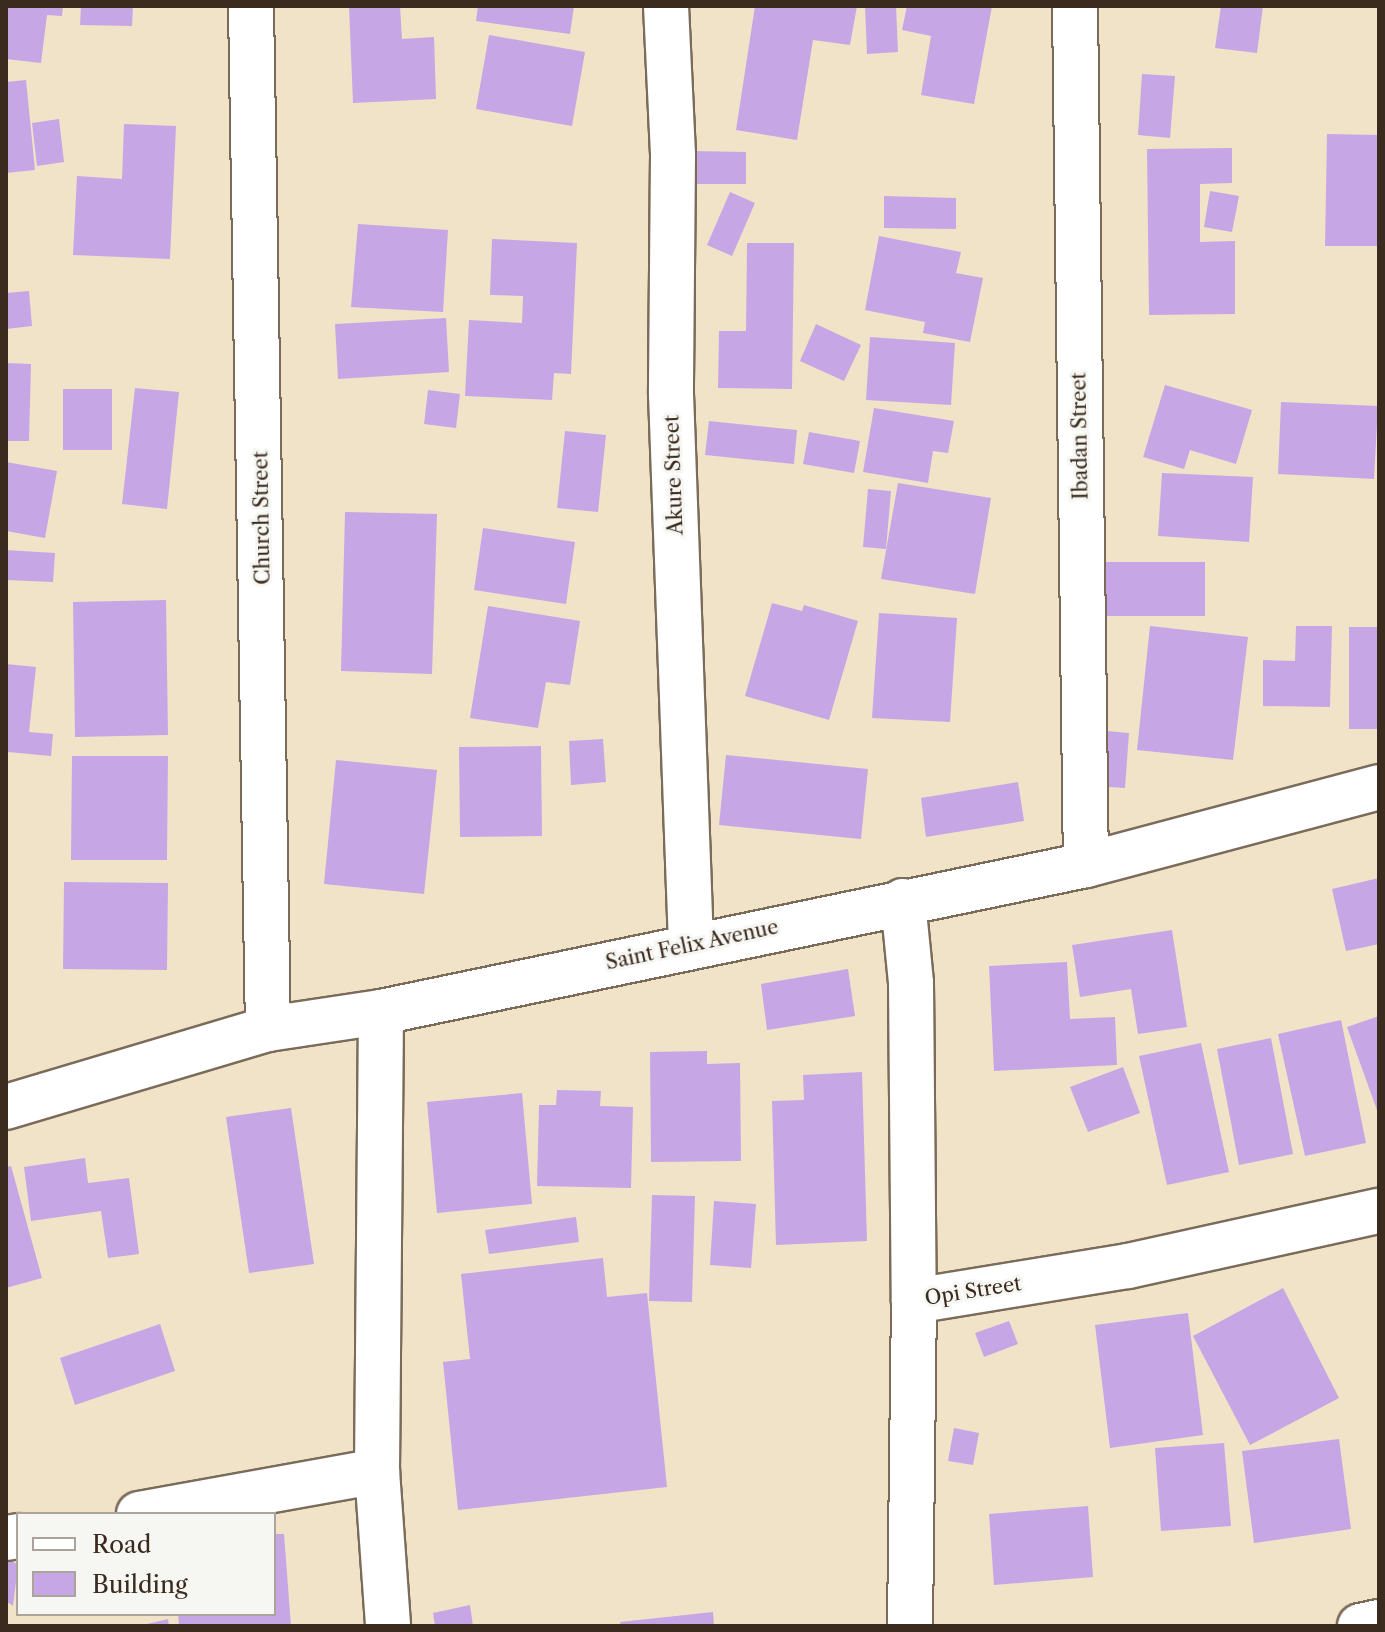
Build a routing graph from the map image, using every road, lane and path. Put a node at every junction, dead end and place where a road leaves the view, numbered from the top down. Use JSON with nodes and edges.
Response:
{"nodes":[{"id":1,"x":251,"y":6,"type":"edge"},
{"id":2,"x":666,"y":6,"type":"edge"},
{"id":3,"x":1075,"y":6,"type":"edge"},
{"id":4,"x":1379,"y":787,"type":"edge"},
{"id":5,"x":1086,"y":865,"type":"junction"},
{"id":6,"x":903,"y":901,"type":"junction"},
{"id":7,"x":691,"y":945,"type":"junction"},
{"id":8,"x":381,"y":1012,"type":"junction"},
{"id":9,"x":268,"y":1029,"type":"junction"},
{"id":10,"x":6,"y":1107,"type":"edge"},
{"id":11,"x":1379,"y":1211,"type":"edge"},
{"id":12,"x":914,"y":1301,"type":"junction"},
{"id":13,"x":377,"y":1471,"type":"junction"},
{"id":14,"x":150,"y":1512,"type":"edge"},
{"id":15,"x":1379,"y":1622,"type":"edge"},
{"id":16,"x":388,"y":1626,"type":"edge"},
{"id":17,"x":910,"y":1626,"type":"edge"},
{"id":18,"x":1360,"y":1626,"type":"edge"}],
"edges":[{"from":1,"to":9,"type":"street","name":"Church Street"},
{"from":2,"to":7,"type":"street","name":"Akure Street"},
{"from":3,"to":5,"type":"street","name":"Ibadan Street"},
{"from":4,"to":5,"type":"street","name":"Saint Felix Avenue"},
{"from":5,"to":6,"type":"street","name":"Saint Felix Avenue"},
{"from":6,"to":7,"type":"street","name":"Saint Felix Avenue"},
{"from":6,"to":12,"type":"street","name":"Opi Street"},
{"from":7,"to":8,"type":"street","name":"Saint Felix Avenue"},
{"from":8,"to":9,"type":"street","name":"Saint Felix Avenue"},
{"from":8,"to":13,"type":"street"},
{"from":9,"to":10,"type":"street","name":"Saint Felix Avenue"},
{"from":11,"to":12,"type":"street","name":"Opi Street"},
{"from":12,"to":17,"type":"street"},
{"from":13,"to":14,"type":"street"},
{"from":13,"to":16,"type":"street"},
{"from":15,"to":18,"type":"street"}]}
